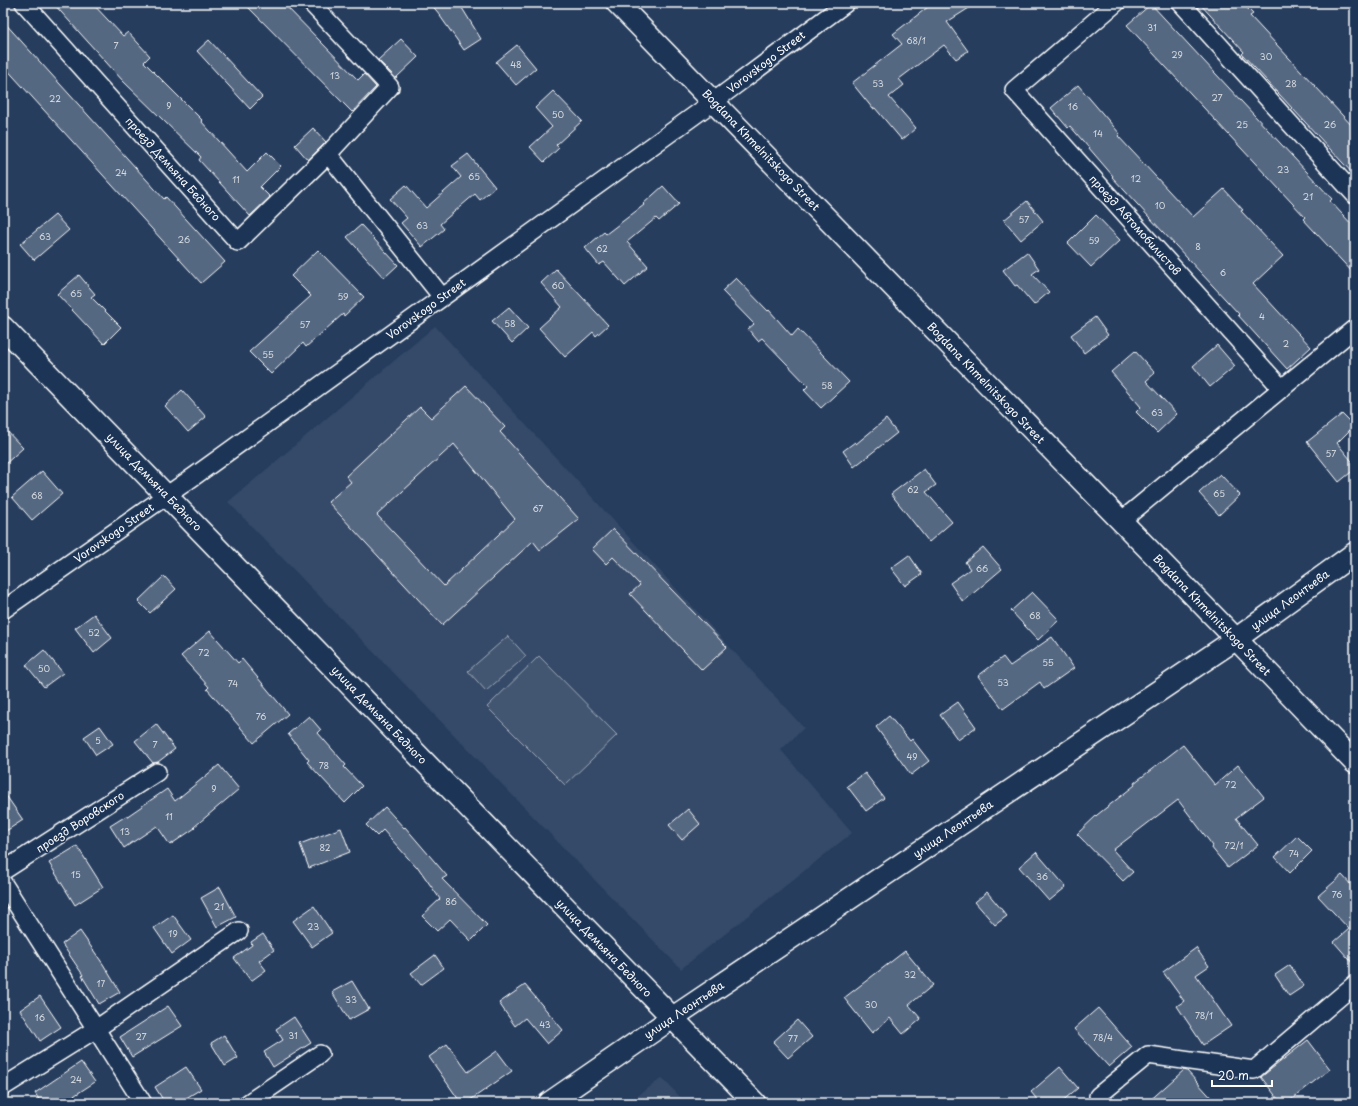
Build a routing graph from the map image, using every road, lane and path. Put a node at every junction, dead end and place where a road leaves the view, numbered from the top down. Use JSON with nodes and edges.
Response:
{"nodes":[{"id":1,"x":24,"y":3,"type":"edge"},
{"id":2,"x":311,"y":3,"type":"edge"},
{"id":3,"x":617,"y":3,"type":"edge"},
{"id":4,"x":846,"y":3,"type":"edge"},
{"id":5,"x":1116,"y":3,"type":"edge"},
{"id":6,"x":1181,"y":3,"type":"edge"},
{"id":7,"x":713,"y":102,"type":"junction"},
{"id":8,"x":328,"y":154,"type":"junction"},
{"id":9,"x":1355,"y":195,"type":"edge"},
{"id":10,"x":442,"y":297,"type":"junction"},
{"id":11,"x":3,"y":327,"type":"edge"},
{"id":12,"x":1355,"y":328,"type":"edge"},
{"id":13,"x":1282,"y":389,"type":"junction"},
{"id":14,"x":167,"y":495,"type":"junction"},
{"id":15,"x":1121,"y":521,"type":"junction"},
{"id":16,"x":1355,"y":553,"type":"edge"},
{"id":17,"x":3,"y":610,"type":"edge"},
{"id":18,"x":1236,"y":639,"type":"junction"},
{"id":19,"x":1355,"y":763,"type":"edge"},
{"id":20,"x":157,"y":772,"type":"dead end"},
{"id":21,"x":3,"y":871,"type":"edge"},
{"id":22,"x":3,"y":883,"type":"edge"},
{"id":23,"x":239,"y":931,"type":"dead end"},
{"id":24,"x":1355,"y":984,"type":"edge"},
{"id":25,"x":672,"y":1018,"type":"junction"},
{"id":26,"x":96,"y":1029,"type":"junction"},
{"id":27,"x":320,"y":1054,"type":"dead end"},
{"id":28,"x":3,"y":1087,"type":"edge"},
{"id":29,"x":1098,"y":1096,"type":"dead end"},
{"id":30,"x":143,"y":1103,"type":"edge"},
{"id":31,"x":248,"y":1103,"type":"edge"},
{"id":32,"x":549,"y":1103,"type":"edge"},
{"id":33,"x":755,"y":1103,"type":"edge"}],
"edges":[{"from":1,"to":8,"type":"street","name":"проезд Демьяна Бедного"},
{"from":2,"to":8,"type":"street","name":"проезд Демьяна Бедного"},
{"from":3,"to":7,"type":"street","name":"Bogdana Khmelnitskogo Street"},
{"from":4,"to":7,"type":"street","name":"Vorovskogo Street"},
{"from":5,"to":13,"type":"street","name":"проезд Автомобилистов"},
{"from":6,"to":9,"type":"street"},
{"from":7,"to":10,"type":"street","name":"Vorovskogo Street"},
{"from":7,"to":15,"type":"street","name":"Bogdana Khmelnitskogo Street"},
{"from":8,"to":10,"type":"street"},
{"from":10,"to":14,"type":"street","name":"Vorovskogo Street"},
{"from":11,"to":14,"type":"street","name":"улица Демьяна Бедного"},
{"from":12,"to":13,"type":"street"},
{"from":13,"to":15,"type":"street"},
{"from":14,"to":17,"type":"street","name":"Vorovskogo Street"},
{"from":14,"to":25,"type":"street","name":"улица Демьяна Бедного"},
{"from":15,"to":18,"type":"street","name":"Bogdana Khmelnitskogo Street"},
{"from":16,"to":18,"type":"street","name":"улица Леонтьева"},
{"from":18,"to":19,"type":"street","name":"Bogdana Khmelnitskogo Street"},
{"from":18,"to":25,"type":"street","name":"улица Леонтьева"},
{"from":20,"to":21,"type":"street","name":"проезд Воровского"},
{"from":22,"to":26,"type":"street"},
{"from":23,"to":26,"type":"street"},
{"from":24,"to":29,"type":"street"},
{"from":25,"to":32,"type":"street","name":"улица Леонтьева"},
{"from":25,"to":33,"type":"street","name":"улица Демьяна Бедного"},
{"from":26,"to":28,"type":"street"},
{"from":26,"to":30,"type":"street"},
{"from":27,"to":31,"type":"street"}]}
